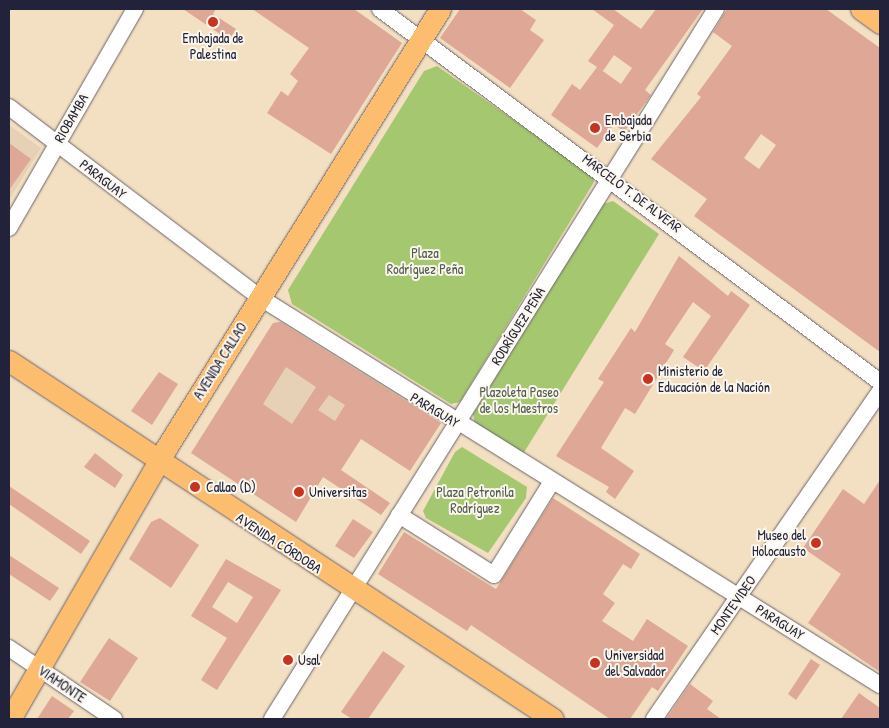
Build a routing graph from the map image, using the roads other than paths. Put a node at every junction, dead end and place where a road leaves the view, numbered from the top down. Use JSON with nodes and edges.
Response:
{"nodes":[{"id":1,"x":134,"y":9,"type":"edge"},
{"id":2,"x":380,"y":9,"type":"edge"},
{"id":3,"x":440,"y":9,"type":"edge"},
{"id":4,"x":716,"y":9,"type":"edge"},
{"id":5,"x":860,"y":9,"type":"edge"},
{"id":6,"x":880,"y":23,"type":"edge"},
{"id":7,"x":422,"y":38,"type":"junction"},
{"id":8,"x":9,"y":107,"type":"edge"},
{"id":9,"x":56,"y":143,"type":"junction"},
{"id":10,"x":610,"y":177,"type":"junction"},
{"id":11,"x":9,"y":228,"type":"edge"},
{"id":12,"x":259,"y":296,"type":"junction"},
{"id":13,"x":9,"y":361,"type":"edge"},
{"id":14,"x":880,"y":382,"type":"edge"},
{"id":15,"x":880,"y":390,"type":"edge"},
{"id":16,"x":458,"y":423,"type":"junction"},
{"id":17,"x":157,"y":463,"type":"junction"},
{"id":18,"x":550,"y":483,"type":"junction"},
{"id":19,"x":399,"y":516,"type":"junction"},
{"id":20,"x":352,"y":591,"type":"junction"},
{"id":21,"x":739,"y":597,"type":"junction"},
{"id":22,"x":9,"y":648,"type":"edge"},
{"id":23,"x":40,"y":669,"type":"junction"},
{"id":24,"x":880,"y":685,"type":"edge"},
{"id":25,"x":10,"y":719,"type":"edge"},
{"id":26,"x":114,"y":719,"type":"edge"},
{"id":27,"x":272,"y":719,"type":"edge"},
{"id":28,"x":553,"y":719,"type":"edge"},
{"id":29,"x":654,"y":719,"type":"edge"}],
"edges":[{"from":1,"to":9,"type":"street","name":"RIOBAMBA"},
{"from":2,"to":7,"type":"street","name":"MARCELO T. DE ALVEAR"},
{"from":3,"to":7,"type":"main road","name":"AVENIDA CALLAO"},
{"from":4,"to":10,"type":"street","name":"RODRÍGUEZ PEÑA"},
{"from":5,"to":6,"type":"main road"},
{"from":7,"to":10,"type":"street","name":"MARCELO T. DE ALVEAR"},
{"from":7,"to":12,"type":"main road","name":"AVENIDA CALLAO"},
{"from":8,"to":9,"type":"street","name":"PARAGUAY"},
{"from":9,"to":11,"type":"street","name":"RIOBAMBA"},
{"from":9,"to":12,"type":"street","name":"PARAGUAY"},
{"from":10,"to":14,"type":"street","name":"MARCELO T. DE ALVEAR"},
{"from":10,"to":16,"type":"street","name":"RODRÍGUEZ PEÑA"},
{"from":12,"to":16,"type":"street","name":"PARAGUAY"},
{"from":12,"to":17,"type":"main road","name":"AVENIDA CALLAO"},
{"from":13,"to":17,"type":"main road","name":"AVENIDA CÓRDOBA"},
{"from":15,"to":21,"type":"street","name":"MONTEVIDEO"},
{"from":16,"to":18,"type":"street","name":"PARAGUAY"},
{"from":16,"to":19,"type":"street","name":"RODRÍGUEZ PEÑA"},
{"from":17,"to":20,"type":"main road","name":"AVENIDA CÓRDOBA"},
{"from":17,"to":23,"type":"main road","name":"AVENIDA CALLAO"},
{"from":18,"to":19,"type":"street"},
{"from":18,"to":21,"type":"street","name":"PARAGUAY"},
{"from":19,"to":20,"type":"street","name":"RODRÍGUEZ PEÑA"},
{"from":20,"to":27,"type":"street","name":"RODRÍGUEZ PEÑA"},
{"from":20,"to":28,"type":"main road","name":"AVENIDA CÓRDOBA"},
{"from":21,"to":24,"type":"street","name":"PARAGUAY"},
{"from":21,"to":29,"type":"street","name":"MONTEVIDEO"},
{"from":22,"to":23,"type":"street","name":"VIAMONTE"},
{"from":23,"to":25,"type":"main road","name":"AVENIDA CALLAO"},
{"from":23,"to":26,"type":"street","name":"VIAMONTE"}]}
